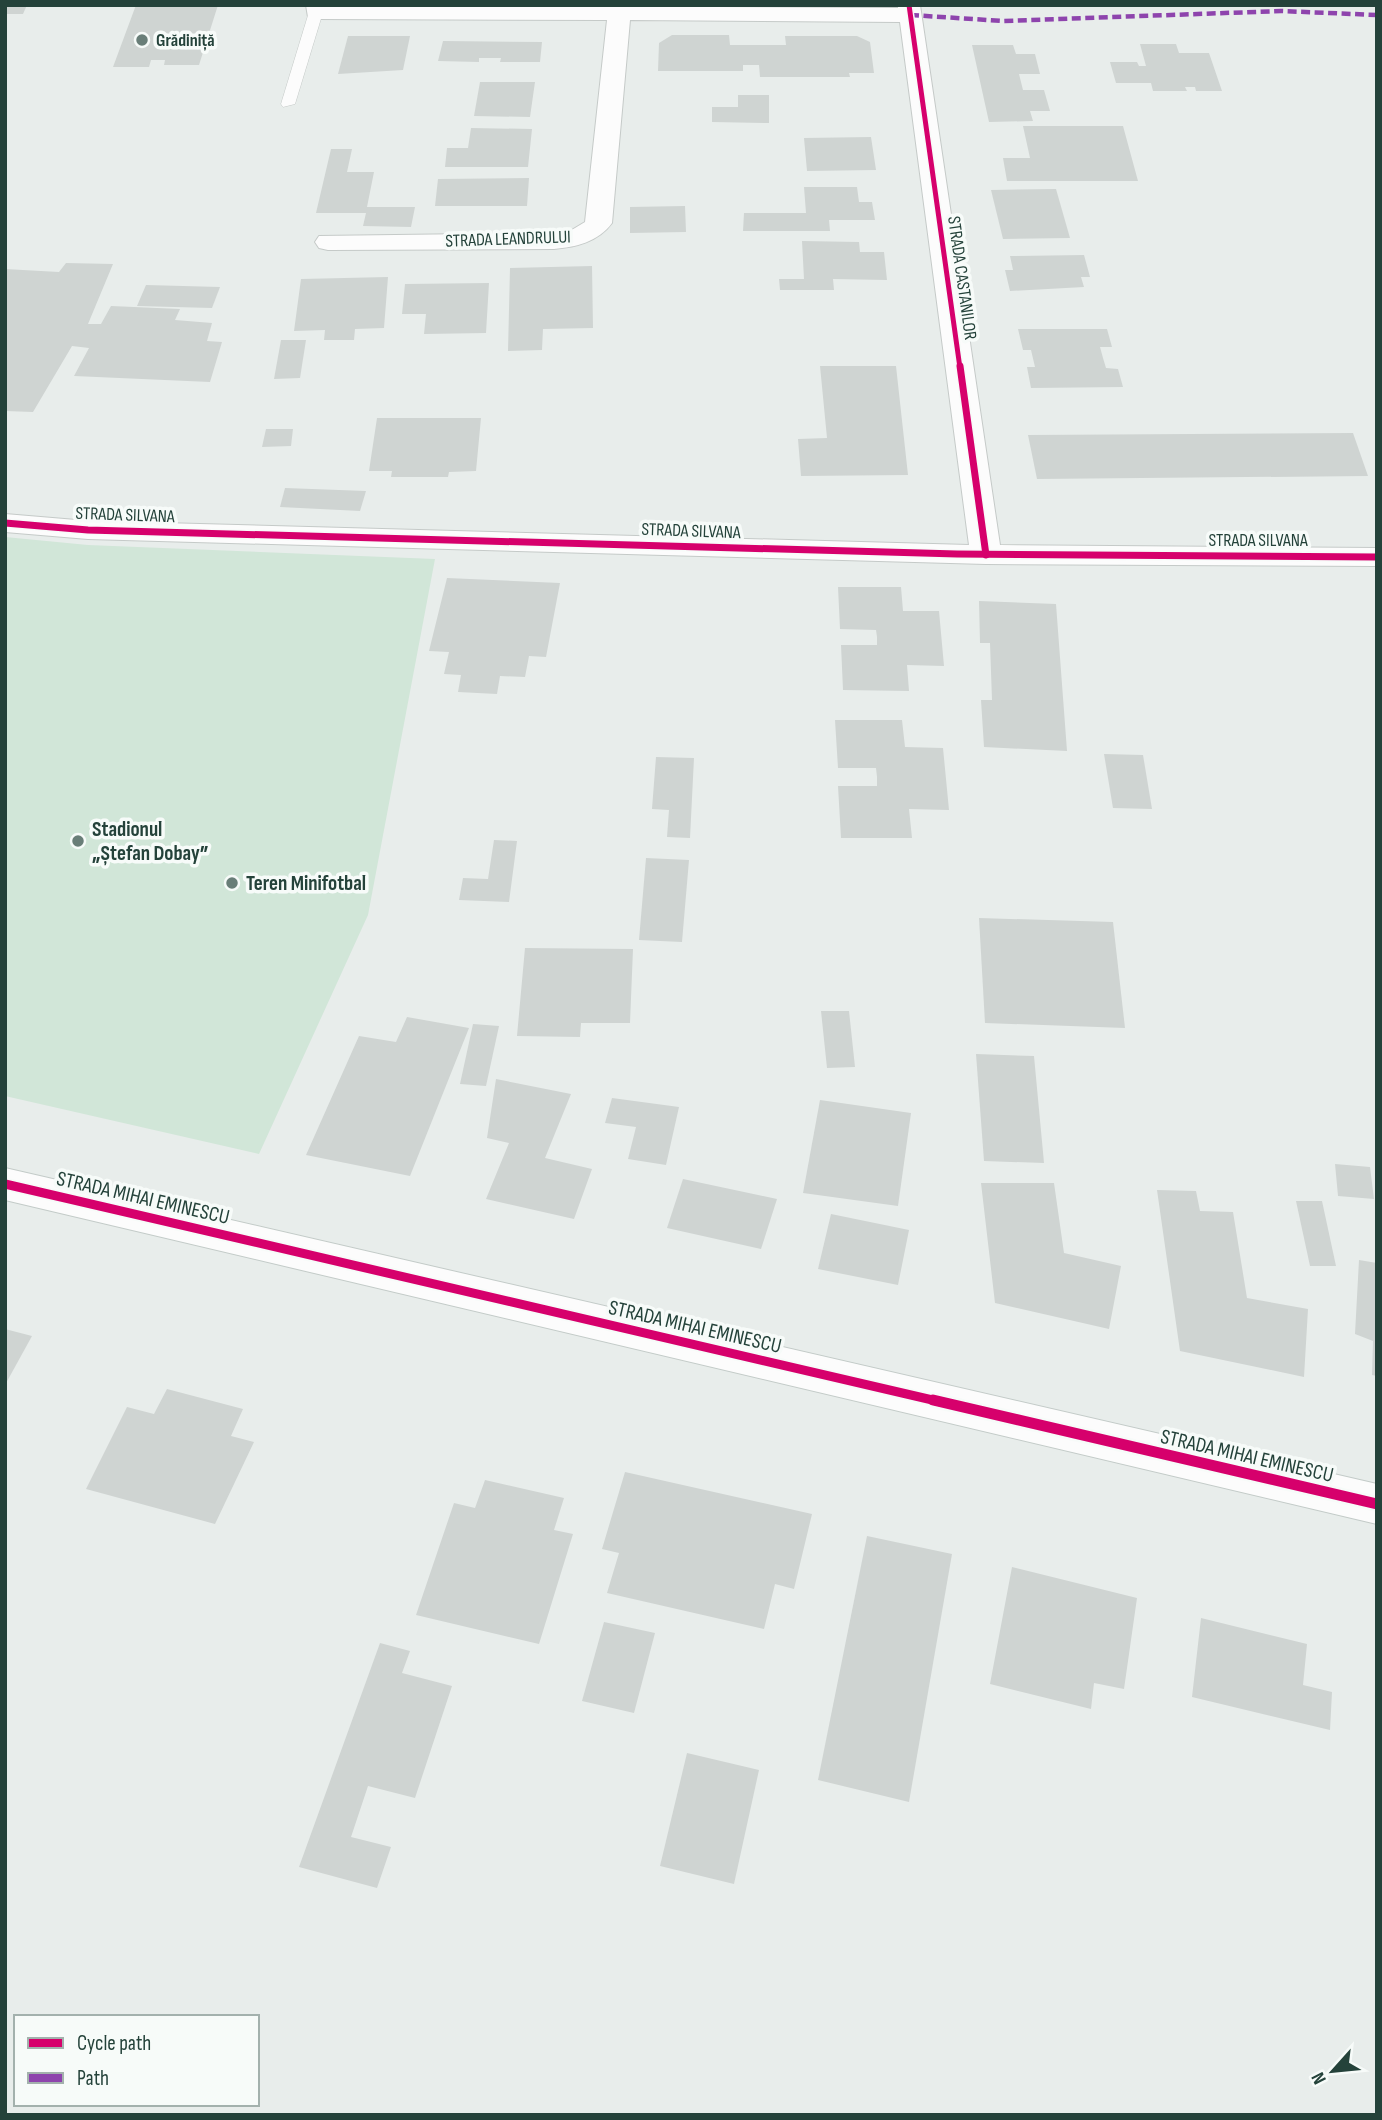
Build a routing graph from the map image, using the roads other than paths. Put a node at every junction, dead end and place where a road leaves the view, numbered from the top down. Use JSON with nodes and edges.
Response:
{"nodes":[{"id":1,"x":317,"y":8,"type":"edge"},
{"id":2,"x":909,"y":10,"type":"edge"},
{"id":3,"x":619,"y":13,"type":"junction"},
{"id":4,"x":288,"y":104,"type":"dead end"},
{"id":5,"x":328,"y":242,"type":"dead end"},
{"id":6,"x":5,"y":523,"type":"edge"},
{"id":7,"x":986,"y":555,"type":"junction"},
{"id":8,"x":1377,"y":557,"type":"edge"},
{"id":9,"x":5,"y":1184,"type":"edge"},
{"id":10,"x":1377,"y":1504,"type":"edge"}],
"edges":[{"from":1,"to":3,"type":"street"},
{"from":1,"to":4,"type":"lane"},
{"from":2,"to":3,"type":"street"},
{"from":2,"to":7,"type":"street","name":"STRADA CASTANILOR"},
{"from":3,"to":5,"type":"street","name":"STRADA LEANDRULUI"},
{"from":6,"to":7,"type":"street","name":"STRADA SILVANA"},
{"from":7,"to":8,"type":"street","name":"STRADA SILVANA"},
{"from":9,"to":10,"type":"street","name":"STRADA MIHAI EMINESCU"}]}
